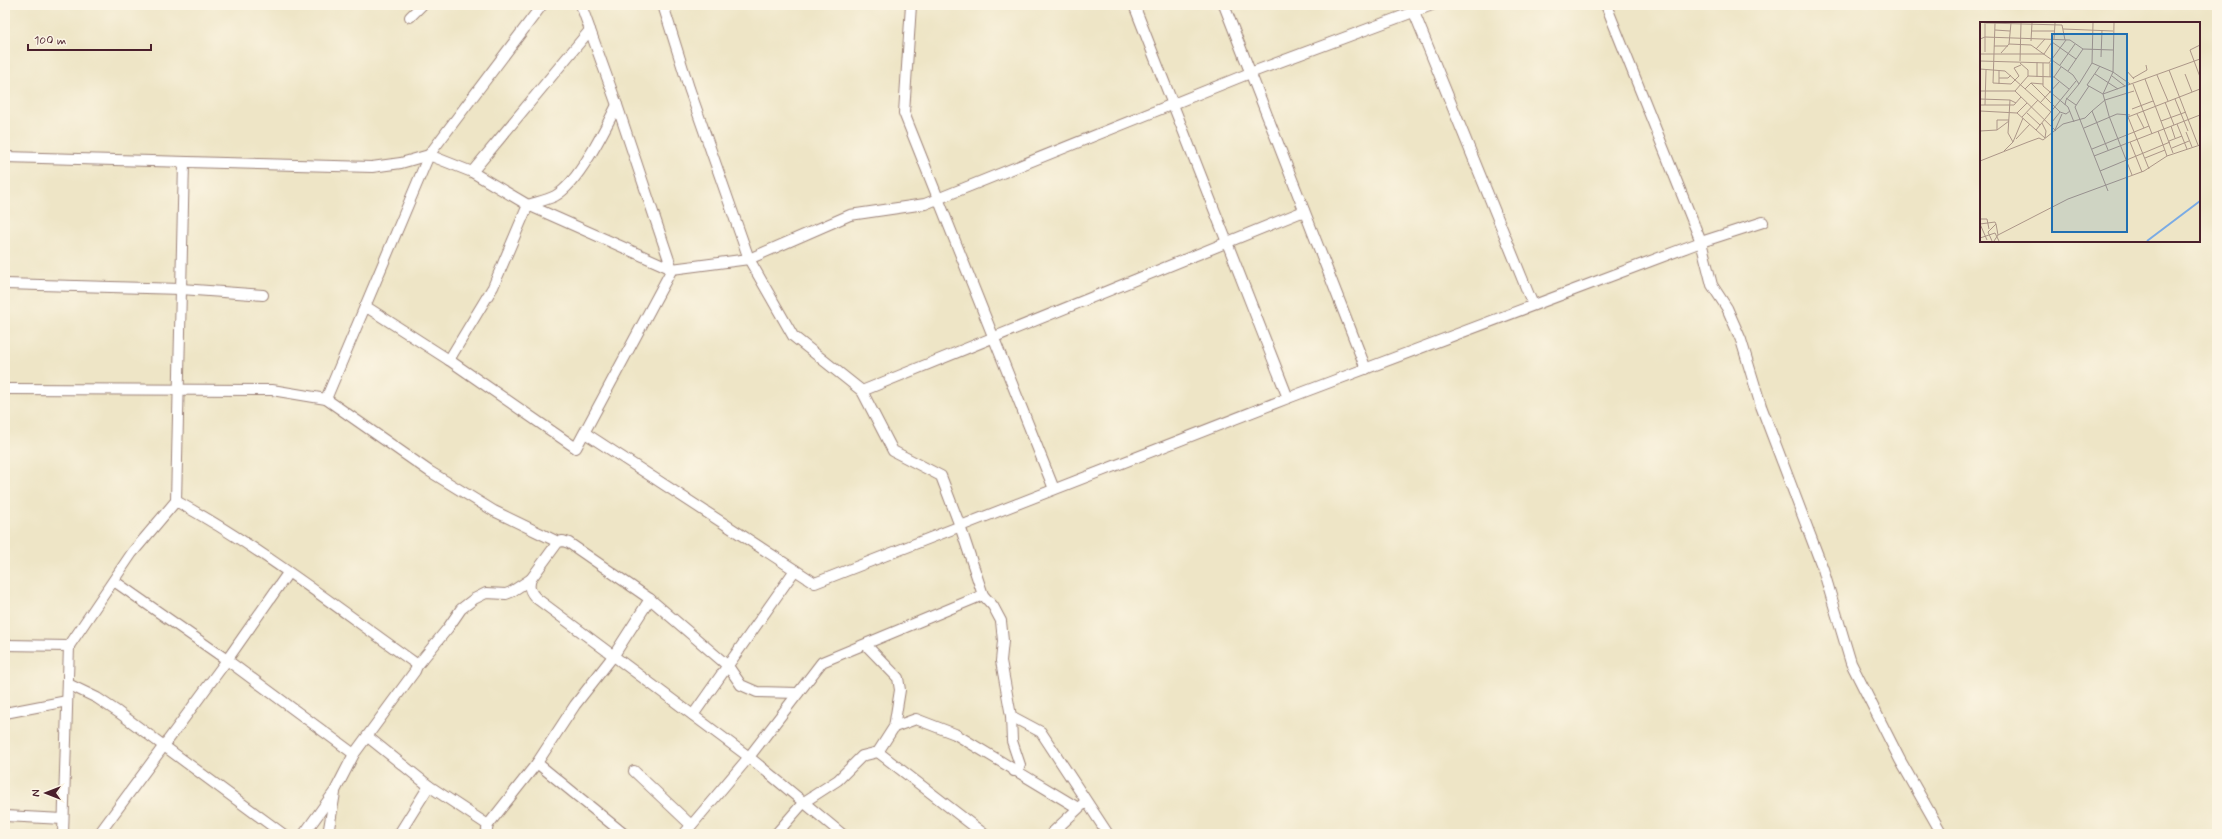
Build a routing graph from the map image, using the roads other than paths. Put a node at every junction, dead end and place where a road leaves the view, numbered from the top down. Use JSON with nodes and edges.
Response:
{"nodes":[{"id":1,"x":422,"y":5,"type":"edge"},
{"id":2,"x":542,"y":5,"type":"edge"},
{"id":3,"x":581,"y":5,"type":"edge"},
{"id":4,"x":663,"y":5,"type":"edge"},
{"id":5,"x":911,"y":5,"type":"edge"},
{"id":6,"x":1134,"y":5,"type":"edge"},
{"id":7,"x":1224,"y":5,"type":"edge"},
{"id":8,"x":1432,"y":5,"type":"edge"},
{"id":9,"x":1606,"y":5,"type":"edge"},
{"id":10,"x":1412,"y":8,"type":"edge"},
{"id":11,"x":410,"y":17,"type":"dead end"},
{"id":12,"x":590,"y":30,"type":"junction"},
{"id":13,"x":1250,"y":73,"type":"junction"},
{"id":14,"x":617,"y":105,"type":"junction"},
{"id":15,"x":1173,"y":105,"type":"junction"},
{"id":16,"x":429,"y":155,"type":"junction"},
{"id":17,"x":5,"y":158,"type":"edge"},
{"id":18,"x":184,"y":163,"type":"junction"},
{"id":19,"x":472,"y":172,"type":"junction"},
{"id":20,"x":938,"y":199,"type":"junction"},
{"id":21,"x":528,"y":205,"type":"junction"},
{"id":22,"x":1304,"y":211,"type":"junction"},
{"id":23,"x":1763,"y":222,"type":"dead end"},
{"id":24,"x":1227,"y":242,"type":"junction"},
{"id":25,"x":1700,"y":242,"type":"junction"},
{"id":26,"x":749,"y":259,"type":"junction"},
{"id":27,"x":672,"y":268,"type":"junction"},
{"id":28,"x":5,"y":284,"type":"edge"},
{"id":29,"x":181,"y":289,"type":"junction"},
{"id":30,"x":263,"y":295,"type":"dead end"},
{"id":31,"x":1534,"y":305,"type":"junction"},
{"id":32,"x":365,"y":306,"type":"junction"},
{"id":33,"x":993,"y":337,"type":"junction"},
{"id":34,"x":449,"y":360,"type":"junction"},
{"id":35,"x":1366,"y":369,"type":"junction"},
{"id":36,"x":5,"y":389,"type":"edge"},
{"id":37,"x":178,"y":390,"type":"junction"},
{"id":38,"x":862,"y":390,"type":"junction"},
{"id":39,"x":1288,"y":398,"type":"junction"},
{"id":40,"x":326,"y":399,"type":"junction"},
{"id":41,"x":585,"y":433,"type":"junction"},
{"id":42,"x":1054,"y":489,"type":"junction"},
{"id":43,"x":176,"y":501,"type":"junction"},
{"id":44,"x":960,"y":526,"type":"junction"},
{"id":45,"x":558,"y":542,"type":"junction"},
{"id":46,"x":796,"y":570,"type":"junction"},
{"id":47,"x":288,"y":573,"type":"junction"},
{"id":48,"x":531,"y":579,"type":"junction"},
{"id":49,"x":114,"y":582,"type":"junction"},
{"id":50,"x":983,"y":595,"type":"junction"},
{"id":51,"x":650,"y":599,"type":"junction"},
{"id":52,"x":5,"y":645,"type":"edge"},
{"id":53,"x":866,"y":645,"type":"junction"},
{"id":54,"x":69,"y":646,"type":"junction"},
{"id":55,"x":614,"y":655,"type":"junction"},
{"id":56,"x":227,"y":660,"type":"junction"},
{"id":57,"x":417,"y":666,"type":"junction"},
{"id":58,"x":728,"y":666,"type":"junction"},
{"id":59,"x":68,"y":684,"type":"junction"},
{"id":60,"x":798,"y":693,"type":"junction"},
{"id":61,"x":67,"y":701,"type":"junction"},
{"id":62,"x":5,"y":713,"type":"edge"},
{"id":63,"x":693,"y":715,"type":"junction"},
{"id":64,"x":1011,"y":716,"type":"junction"},
{"id":65,"x":894,"y":727,"type":"junction"},
{"id":66,"x":368,"y":737,"type":"junction"},
{"id":67,"x":165,"y":745,"type":"junction"},
{"id":68,"x":878,"y":752,"type":"junction"},
{"id":69,"x":354,"y":754,"type":"junction"},
{"id":70,"x":748,"y":758,"type":"junction"},
{"id":71,"x":538,"y":763,"type":"junction"},
{"id":72,"x":634,"y":771,"type":"dead end"},
{"id":73,"x":1014,"y":771,"type":"junction"},
{"id":74,"x":429,"y":786,"type":"junction"},
{"id":75,"x":335,"y":791,"type":"junction"},
{"id":76,"x":804,"y":802,"type":"junction"},
{"id":77,"x":1082,"y":805,"type":"junction"},
{"id":78,"x":5,"y":816,"type":"edge"},
{"id":79,"x":63,"y":819,"type":"junction"},
{"id":80,"x":691,"y":826,"type":"junction"},
{"id":81,"x":487,"y":830,"type":"edge"},
{"id":82,"x":63,"y":834,"type":"edge"},
{"id":83,"x":99,"y":834,"type":"edge"},
{"id":84,"x":283,"y":834,"type":"edge"},
{"id":85,"x":304,"y":834,"type":"edge"},
{"id":86,"x":328,"y":834,"type":"edge"},
{"id":87,"x":399,"y":834,"type":"edge"},
{"id":88,"x":624,"y":834,"type":"edge"},
{"id":89,"x":684,"y":834,"type":"edge"},
{"id":90,"x":776,"y":834,"type":"edge"},
{"id":91,"x":842,"y":834,"type":"edge"},
{"id":92,"x":984,"y":834,"type":"edge"},
{"id":93,"x":1051,"y":834,"type":"edge"},
{"id":94,"x":1108,"y":834,"type":"edge"},
{"id":95,"x":1942,"y":834,"type":"edge"}],
"edges":[{"from":1,"to":11,"type":"street"},
{"from":2,"to":16,"type":"street"},
{"from":3,"to":12,"type":"street"},
{"from":4,"to":26,"type":"street"},
{"from":5,"to":20,"type":"street"},
{"from":6,"to":15,"type":"street"},
{"from":7,"to":13,"type":"street"},
{"from":8,"to":10,"type":"street"},
{"from":9,"to":25,"type":"street"},
{"from":10,"to":13,"type":"street"},
{"from":10,"to":31,"type":"street"},
{"from":12,"to":14,"type":"street"},
{"from":12,"to":19,"type":"street"},
{"from":13,"to":15,"type":"street"},
{"from":13,"to":22,"type":"street"},
{"from":14,"to":21,"type":"street"},
{"from":14,"to":27,"type":"street"},
{"from":15,"to":20,"type":"street"},
{"from":15,"to":24,"type":"street"},
{"from":16,"to":18,"type":"street"},
{"from":16,"to":19,"type":"street"},
{"from":16,"to":32,"type":"street"},
{"from":17,"to":18,"type":"street"},
{"from":18,"to":29,"type":"street"},
{"from":19,"to":21,"type":"street"},
{"from":20,"to":26,"type":"street"},
{"from":20,"to":33,"type":"street"},
{"from":21,"to":27,"type":"street"},
{"from":21,"to":34,"type":"street"},
{"from":22,"to":24,"type":"street"},
{"from":22,"to":35,"type":"street"},
{"from":23,"to":25,"type":"street"},
{"from":24,"to":33,"type":"street"},
{"from":24,"to":39,"type":"street"},
{"from":25,"to":31,"type":"street"},
{"from":25,"to":95,"type":"street"},
{"from":26,"to":27,"type":"street"},
{"from":26,"to":38,"type":"street"},
{"from":27,"to":41,"type":"street"},
{"from":28,"to":29,"type":"street"},
{"from":29,"to":30,"type":"street"},
{"from":29,"to":37,"type":"street"},
{"from":31,"to":35,"type":"street"},
{"from":32,"to":34,"type":"street"},
{"from":32,"to":40,"type":"street"},
{"from":33,"to":38,"type":"street"},
{"from":33,"to":42,"type":"street"},
{"from":34,"to":41,"type":"street"},
{"from":35,"to":39,"type":"street"},
{"from":36,"to":37,"type":"street"},
{"from":37,"to":40,"type":"street"},
{"from":37,"to":43,"type":"street"},
{"from":38,"to":44,"type":"street"},
{"from":39,"to":42,"type":"street"},
{"from":40,"to":45,"type":"street"},
{"from":41,"to":46,"type":"street"},
{"from":42,"to":44,"type":"street"},
{"from":43,"to":47,"type":"street"},
{"from":43,"to":49,"type":"street"},
{"from":44,"to":46,"type":"street"},
{"from":44,"to":50,"type":"street"},
{"from":45,"to":48,"type":"street"},
{"from":45,"to":51,"type":"street"},
{"from":46,"to":58,"type":"street"},
{"from":47,"to":56,"type":"street"},
{"from":47,"to":57,"type":"street"},
{"from":48,"to":55,"type":"street"},
{"from":48,"to":57,"type":"street"},
{"from":49,"to":54,"type":"street"},
{"from":49,"to":56,"type":"street"},
{"from":50,"to":53,"type":"street"},
{"from":50,"to":64,"type":"street"},
{"from":51,"to":55,"type":"street"},
{"from":51,"to":58,"type":"street"},
{"from":52,"to":54,"type":"street"},
{"from":53,"to":60,"type":"street"},
{"from":53,"to":65,"type":"street"},
{"from":54,"to":59,"type":"street"},
{"from":55,"to":63,"type":"street"},
{"from":55,"to":71,"type":"street"},
{"from":56,"to":67,"type":"street"},
{"from":56,"to":69,"type":"street"},
{"from":57,"to":66,"type":"street"},
{"from":58,"to":60,"type":"street"},
{"from":58,"to":63,"type":"street"},
{"from":59,"to":61,"type":"street"},
{"from":59,"to":67,"type":"street"},
{"from":60,"to":70,"type":"street"},
{"from":61,"to":62,"type":"street"},
{"from":61,"to":79,"type":"street"},
{"from":63,"to":70,"type":"street"},
{"from":64,"to":73,"type":"street"},
{"from":64,"to":77,"type":"street"},
{"from":65,"to":68,"type":"street"},
{"from":65,"to":73,"type":"street"},
{"from":66,"to":69,"type":"street"},
{"from":66,"to":74,"type":"street"},
{"from":67,"to":83,"type":"street"},
{"from":67,"to":84,"type":"street"},
{"from":68,"to":76,"type":"street"},
{"from":68,"to":92,"type":"street"},
{"from":69,"to":75,"type":"street"},
{"from":70,"to":76,"type":"street"},
{"from":70,"to":80,"type":"street"},
{"from":71,"to":81,"type":"street"},
{"from":71,"to":88,"type":"street"},
{"from":72,"to":80,"type":"street"},
{"from":73,"to":77,"type":"street"},
{"from":74,"to":81,"type":"street"},
{"from":74,"to":87,"type":"street"},
{"from":75,"to":85,"type":"street"},
{"from":75,"to":86,"type":"street"},
{"from":76,"to":90,"type":"street"},
{"from":76,"to":91,"type":"street"},
{"from":77,"to":93,"type":"street"},
{"from":77,"to":94,"type":"street"},
{"from":78,"to":79,"type":"street"},
{"from":79,"to":82,"type":"street"},
{"from":80,"to":89,"type":"street"}]}
